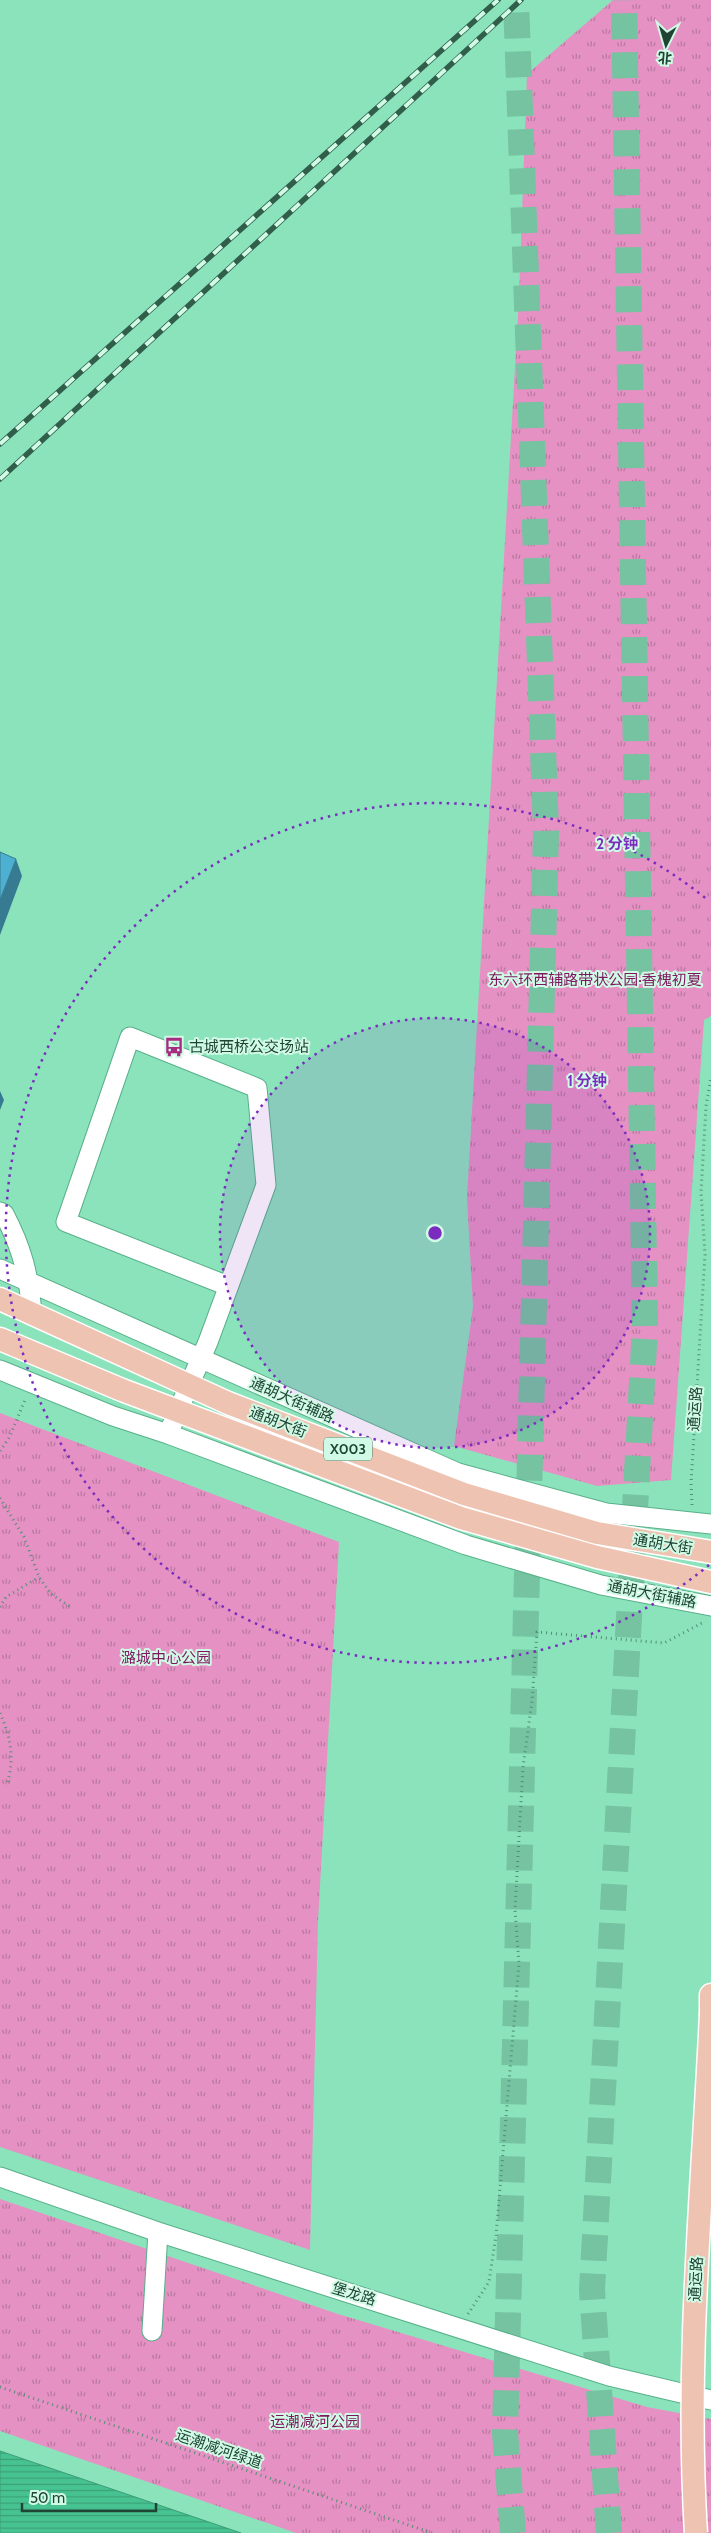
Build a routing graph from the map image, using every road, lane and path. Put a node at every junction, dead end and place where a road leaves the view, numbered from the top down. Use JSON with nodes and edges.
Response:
{"nodes":[{"id":1,"x":711,"y":1077,"type":"edge"},
{"id":2,"x":0,"y":1212,"type":"edge"},
{"id":3,"x":0,"y":1269,"type":"edge"},
{"id":4,"x":30,"y":1283,"type":"junction"},
{"id":5,"x":228,"y":1286,"type":"junction"},
{"id":6,"x":0,"y":1299,"type":"edge"},
{"id":7,"x":32,"y":1314,"type":"junction"},
{"id":8,"x":0,"y":1339,"type":"edge"},
{"id":9,"x":201,"y":1359,"type":"junction"},
{"id":10,"x":0,"y":1370,"type":"edge"},
{"id":11,"x":32,"y":1383,"type":"junction"},
{"id":12,"x":188,"y":1386,"type":"junction"},
{"id":13,"x":178,"y":1411,"type":"junction"},
{"id":14,"x":168,"y":1434,"type":"junction"},
{"id":15,"x":0,"y":1451,"type":"edge"},
{"id":16,"x":0,"y":1499,"type":"edge"},
{"id":17,"x":702,"y":1524,"type":"edge"},
{"id":18,"x":711,"y":1552,"type":"edge"},
{"id":19,"x":39,"y":1577,"type":"junction"},
{"id":20,"x":711,"y":1582,"type":"edge"},
{"id":21,"x":0,"y":1607,"type":"edge"},
{"id":22,"x":72,"y":1608,"type":"dead end"},
{"id":23,"x":707,"y":1614,"type":"edge"},
{"id":24,"x":0,"y":1713,"type":"edge"},
{"id":25,"x":7,"y":1786,"type":"dead end"},
{"id":26,"x":711,"y":1995,"type":"edge"},
{"id":27,"x":710,"y":2013,"type":"edge"},
{"id":28,"x":0,"y":2177,"type":"edge"},
{"id":29,"x":158,"y":2232,"type":"junction"},
{"id":30,"x":469,"y":2330,"type":"junction"},
{"id":31,"x":152,"y":2331,"type":"dead end"},
{"id":32,"x":0,"y":2386,"type":"edge"},
{"id":33,"x":711,"y":2400,"type":"edge"},
{"id":34,"x":432,"y":2533,"type":"edge"},
{"id":35,"x":696,"y":2533,"type":"edge"}],
"edges":[{"from":1,"to":17,"type":"path","name":"通运路"},
{"from":2,"to":4,"type":"street"},
{"from":3,"to":4,"type":"street","name":"通胡大街辅路"},
{"from":4,"to":7,"type":"street"},
{"from":4,"to":9,"type":"street","name":"通胡大街辅路"},
{"from":5,"to":5,"type":"street"},
{"from":5,"to":9,"type":"street"},
{"from":6,"to":7,"type":"main road","name":"通胡大街","number":"X003"},
{"from":7,"to":12,"type":"main road","name":"通胡大街","number":"X003"},
{"from":8,"to":13,"type":"main road","name":"通胡大街","number":"X003"},
{"from":9,"to":12,"type":"street"},
{"from":9,"to":17,"type":"street","name":"通胡大街辅路"},
{"from":10,"to":11,"type":"street","name":"通胡大街辅路"},
{"from":11,"to":14,"type":"street","name":"通胡大街辅路"},
{"from":11,"to":15,"type":"path"},
{"from":12,"to":13,"type":"street"},
{"from":12,"to":18,"type":"main road","name":"通胡大街","number":"X003"},
{"from":13,"to":14,"type":"street"},
{"from":13,"to":20,"type":"main road","name":"通胡大街","number":"X003"},
{"from":14,"to":23,"type":"street","name":"通胡大街辅路"},
{"from":16,"to":19,"type":"path"},
{"from":19,"to":21,"type":"path"},
{"from":19,"to":22,"type":"path"},
{"from":23,"to":30,"type":"path"},
{"from":24,"to":25,"type":"path"},
{"from":26,"to":27,"type":"main road","name":"通运路"},
{"from":27,"to":35,"type":"main road","name":"通运路","bridge":true},
{"from":28,"to":29,"type":"street","name":"堡龙路"},
{"from":29,"to":30,"type":"street","name":"堡龙路"},
{"from":29,"to":31,"type":"street"},
{"from":30,"to":33,"type":"street","name":"堡龙路"},
{"from":32,"to":34,"type":"path","name":"运潮减河绿道"}]}
